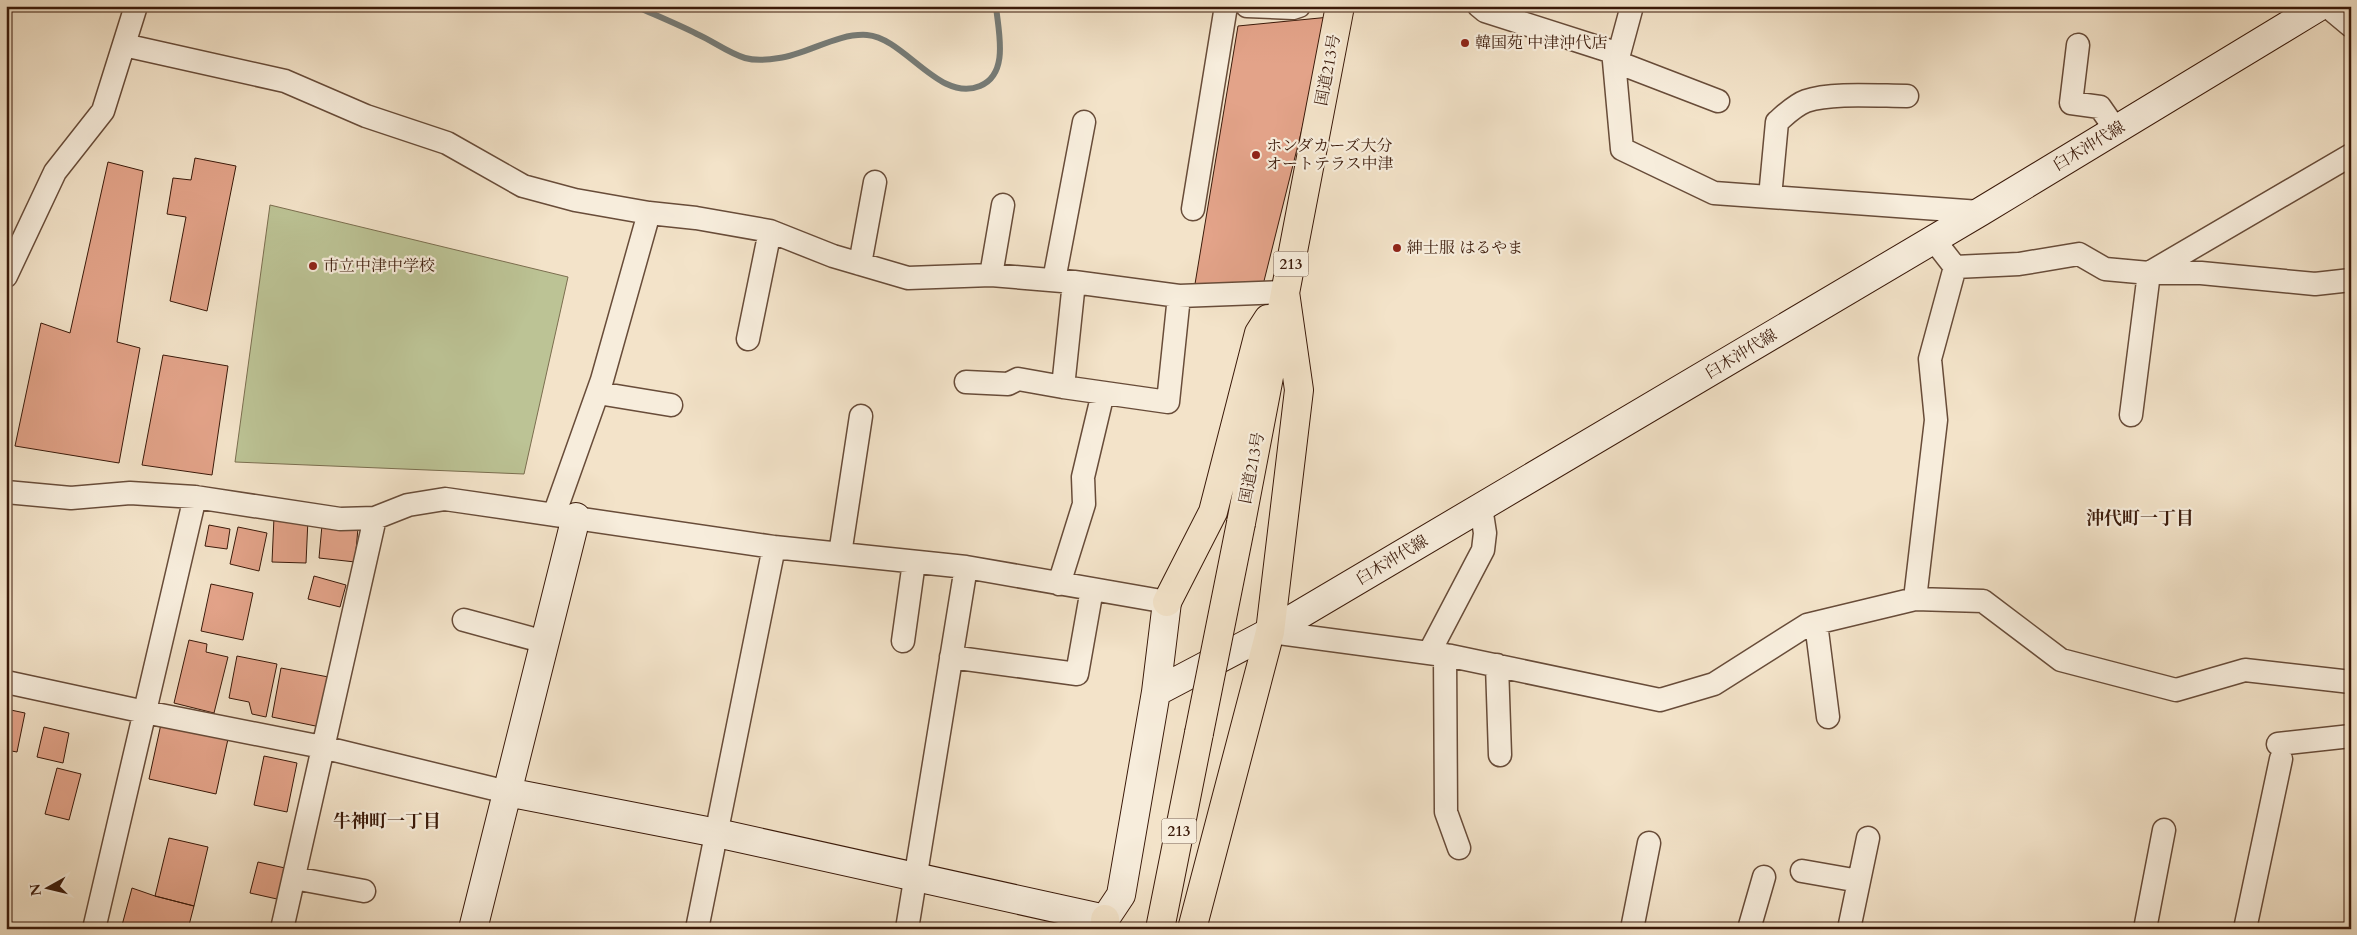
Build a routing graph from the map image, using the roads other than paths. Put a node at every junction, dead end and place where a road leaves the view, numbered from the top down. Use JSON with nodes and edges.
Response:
{"nodes":[{"id":1,"x":136,"y":6,"type":"edge"},
{"id":2,"x":1226,"y":6,"type":"edge"},
{"id":3,"x":1246,"y":6,"type":"edge"},
{"id":4,"x":1299,"y":6,"type":"edge"},
{"id":5,"x":1340,"y":6,"type":"edge"},
{"id":6,"x":1479,"y":6,"type":"edge"},
{"id":7,"x":1632,"y":6,"type":"edge"},
{"id":8,"x":2320,"y":6,"type":"edge"},
{"id":9,"x":2327,"y":6,"type":"edge"},
{"id":10,"x":2351,"y":26,"type":"edge"},
{"id":11,"x":124,"y":45,"type":"junction"},
{"id":12,"x":2078,"y":45,"type":"dead end"},
{"id":13,"x":1617,"y":58,"type":"junction"},
{"id":14,"x":1907,"y":96,"type":"dead end"},
{"id":15,"x":1718,"y":101,"type":"dead end"},
{"id":16,"x":1084,"y":122,"type":"dead end"},
{"id":17,"x":2116,"y":130,"type":"junction"},
{"id":18,"x":2351,"y":156,"type":"edge"},
{"id":19,"x":875,"y":182,"type":"dead end"},
{"id":20,"x":1770,"y":197,"type":"junction"},
{"id":21,"x":1003,"y":205,"type":"dead end"},
{"id":22,"x":1193,"y":209,"type":"dead end"},
{"id":23,"x":1980,"y":212,"type":"junction"},
{"id":24,"x":650,"y":214,"type":"junction"},
{"id":25,"x":770,"y":231,"type":"junction"},
{"id":26,"x":1934,"y":240,"type":"junction"},
{"id":27,"x":860,"y":264,"type":"junction"},
{"id":28,"x":1955,"y":267,"type":"junction"},
{"id":29,"x":2149,"y":273,"type":"junction"},
{"id":30,"x":991,"y":275,"type":"junction"},
{"id":31,"x":6,"y":276,"type":"edge"},
{"id":32,"x":2351,"y":280,"type":"edge"},
{"id":33,"x":1064,"y":281,"type":"junction"},
{"id":34,"x":1285,"y":292,"type":"junction"},
{"id":35,"x":1179,"y":296,"type":"junction"},
{"id":36,"x":748,"y":339,"type":"dead end"},
{"id":37,"x":966,"y":382,"type":"dead end"},
{"id":38,"x":1062,"y":387,"type":"junction"},
{"id":39,"x":598,"y":393,"type":"junction"},
{"id":40,"x":1102,"y":393,"type":"junction"},
{"id":41,"x":671,"y":404,"type":"dead end"},
{"id":42,"x":2131,"y":415,"type":"dead end"},
{"id":43,"x":861,"y":416,"type":"dead end"},
{"id":44,"x":6,"y":492,"type":"edge"},
{"id":45,"x":195,"y":497,"type":"junction"},
{"id":46,"x":1481,"y":507,"type":"junction"},
{"id":47,"x":565,"y":516,"type":"junction"},
{"id":48,"x":375,"y":518,"type":"junction"},
{"id":49,"x":774,"y":547,"type":"junction"},
{"id":50,"x":840,"y":554,"type":"junction"},
{"id":51,"x":914,"y":562,"type":"junction"},
{"id":52,"x":966,"y":568,"type":"junction"},
{"id":53,"x":1059,"y":584,"type":"junction"},
{"id":54,"x":1092,"y":589,"type":"junction"},
{"id":55,"x":1915,"y":599,"type":"junction"},
{"id":56,"x":1167,"y":602,"type":"junction"},
{"id":57,"x":464,"y":620,"type":"dead end"},
{"id":58,"x":1816,"y":623,"type":"junction"},
{"id":59,"x":1270,"y":632,"type":"junction"},
{"id":60,"x":903,"y":641,"type":"dead end"},
{"id":61,"x":545,"y":642,"type":"junction"},
{"id":62,"x":1437,"y":654,"type":"junction"},
{"id":63,"x":951,"y":657,"type":"junction"},
{"id":64,"x":1497,"y":665,"type":"junction"},
{"id":65,"x":6,"y":682,"type":"edge"},
{"id":66,"x":2351,"y":682,"type":"edge"},
{"id":67,"x":1156,"y":692,"type":"junction"},
{"id":68,"x":145,"y":712,"type":"junction"},
{"id":69,"x":1828,"y":717,"type":"dead end"},
{"id":70,"x":2351,"y":736,"type":"edge"},
{"id":71,"x":322,"y":747,"type":"junction"},
{"id":72,"x":1500,"y":755,"type":"dead end"},
{"id":73,"x":507,"y":792,"type":"junction"},
{"id":74,"x":2164,"y":830,"type":"dead end"},
{"id":75,"x":717,"y":834,"type":"junction"},
{"id":76,"x":1868,"y":838,"type":"dead end"},
{"id":77,"x":1648,"y":843,"type":"dead end"},
{"id":78,"x":1459,"y":848,"type":"dead end"},
{"id":79,"x":1802,"y":870,"type":"dead end"},
{"id":80,"x":915,"y":877,"type":"junction"},
{"id":81,"x":1764,"y":877,"type":"dead end"},
{"id":82,"x":294,"y":878,"type":"junction"},
{"id":83,"x":1859,"y":881,"type":"junction"},
{"id":84,"x":364,"y":891,"type":"dead end"},
{"id":85,"x":1106,"y":924,"type":"edge"},
{"id":86,"x":94,"y":929,"type":"edge"},
{"id":87,"x":282,"y":929,"type":"edge"},
{"id":88,"x":473,"y":929,"type":"edge"},
{"id":89,"x":697,"y":929,"type":"edge"},
{"id":90,"x":907,"y":929,"type":"edge"},
{"id":91,"x":1160,"y":929,"type":"edge"},
{"id":92,"x":1192,"y":929,"type":"edge"},
{"id":93,"x":1632,"y":929,"type":"edge"},
{"id":94,"x":1749,"y":929,"type":"edge"},
{"id":95,"x":1849,"y":929,"type":"edge"},
{"id":96,"x":2145,"y":929,"type":"edge"},
{"id":97,"x":2245,"y":929,"type":"edge"}],
"edges":[{"from":1,"to":11,"type":"street"},
{"from":2,"to":22,"type":"street"},
{"from":3,"to":4,"type":"street"},
{"from":5,"to":34,"type":"highway","name":"国道213号","number":"213"},
{"from":6,"to":13,"type":"street"},
{"from":7,"to":13,"type":"street"},
{"from":8,"to":17,"type":"street","name":"臼木沖代線"},
{"from":9,"to":10,"type":"street"},
{"from":11,"to":24,"type":"street"},
{"from":11,"to":31,"type":"street"},
{"from":12,"to":17,"type":"street"},
{"from":13,"to":15,"type":"street"},
{"from":13,"to":20,"type":"street"},
{"from":14,"to":20,"type":"street"},
{"from":16,"to":33,"type":"street"},
{"from":17,"to":23,"type":"street","name":"臼木沖代線"},
{"from":18,"to":29,"type":"street"},
{"from":19,"to":27,"type":"street"},
{"from":20,"to":23,"type":"street"},
{"from":21,"to":30,"type":"street"},
{"from":23,"to":26,"type":"street","name":"臼木沖代線"},
{"from":24,"to":25,"type":"street"},
{"from":24,"to":39,"type":"street"},
{"from":25,"to":27,"type":"street"},
{"from":25,"to":36,"type":"street"},
{"from":26,"to":28,"type":"street"},
{"from":26,"to":46,"type":"street","name":"臼木沖代線"},
{"from":27,"to":30,"type":"street"},
{"from":28,"to":29,"type":"street"},
{"from":28,"to":55,"type":"street"},
{"from":29,"to":32,"type":"street"},
{"from":29,"to":42,"type":"street"},
{"from":30,"to":33,"type":"street"},
{"from":33,"to":35,"type":"street"},
{"from":33,"to":38,"type":"street"},
{"from":34,"to":35,"type":"street"},
{"from":34,"to":56,"type":"highway"},
{"from":34,"to":59,"type":"highway"},
{"from":34,"to":91,"type":"highway","name":"国道213号","number":"213","bridge":true},
{"from":35,"to":40,"type":"street"},
{"from":37,"to":38,"type":"street"},
{"from":38,"to":40,"type":"street"},
{"from":39,"to":41,"type":"street"},
{"from":39,"to":47,"type":"street"},
{"from":40,"to":53,"type":"street"},
{"from":43,"to":50,"type":"street"},
{"from":44,"to":45,"type":"street"},
{"from":45,"to":48,"type":"street"},
{"from":45,"to":68,"type":"street"},
{"from":46,"to":59,"type":"street","name":"臼木沖代線"},
{"from":46,"to":62,"type":"street"},
{"from":47,"to":48,"type":"street"},
{"from":47,"to":49,"type":"street"},
{"from":47,"to":61,"type":"street"},
{"from":48,"to":71,"type":"street"},
{"from":49,"to":50,"type":"street"},
{"from":49,"to":75,"type":"street"},
{"from":50,"to":51,"type":"street"},
{"from":51,"to":52,"type":"street"},
{"from":51,"to":60,"type":"street"},
{"from":52,"to":53,"type":"street"},
{"from":52,"to":63,"type":"street"},
{"from":53,"to":54,"type":"street"},
{"from":54,"to":56,"type":"street"},
{"from":54,"to":63,"type":"street"},
{"from":55,"to":58,"type":"street"},
{"from":55,"to":66,"type":"street"},
{"from":56,"to":67,"type":"street"},
{"from":57,"to":61,"type":"street"},
{"from":58,"to":64,"type":"street"},
{"from":58,"to":69,"type":"street"},
{"from":59,"to":62,"type":"street"},
{"from":59,"to":67,"type":"street","name":"臼木沖代線"},
{"from":59,"to":92,"type":"highway"},
{"from":61,"to":73,"type":"street"},
{"from":62,"to":64,"type":"street"},
{"from":62,"to":78,"type":"street"},
{"from":63,"to":80,"type":"street"},
{"from":64,"to":72,"type":"street"},
{"from":65,"to":68,"type":"street"},
{"from":67,"to":85,"type":"street"},
{"from":68,"to":71,"type":"street"},
{"from":68,"to":86,"type":"street"},
{"from":70,"to":97,"type":"street"},
{"from":71,"to":73,"type":"street"},
{"from":71,"to":82,"type":"street"},
{"from":73,"to":75,"type":"street"},
{"from":73,"to":88,"type":"street"},
{"from":74,"to":96,"type":"street"},
{"from":75,"to":80,"type":"street"},
{"from":75,"to":89,"type":"street"},
{"from":76,"to":83,"type":"street"},
{"from":77,"to":93,"type":"street"},
{"from":79,"to":83,"type":"street"},
{"from":80,"to":85,"type":"street"},
{"from":80,"to":90,"type":"street"},
{"from":81,"to":94,"type":"street"},
{"from":82,"to":84,"type":"street"},
{"from":82,"to":87,"type":"street"},
{"from":83,"to":95,"type":"street"}]}
